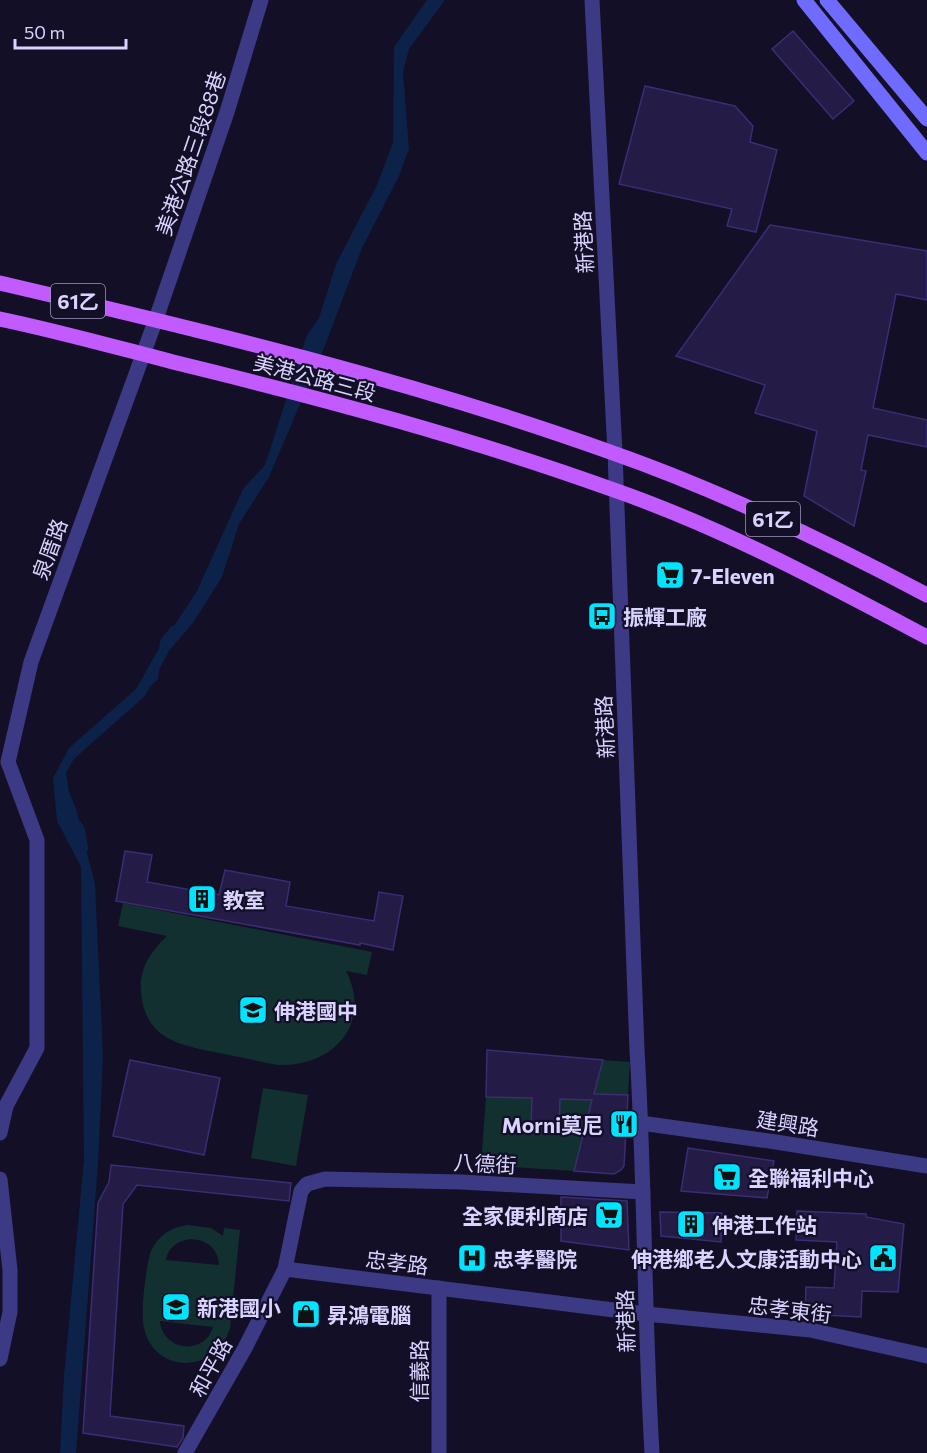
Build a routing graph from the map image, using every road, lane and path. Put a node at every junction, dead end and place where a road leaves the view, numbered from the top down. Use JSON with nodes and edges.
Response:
{"nodes":[{"id":1,"x":261,"y":0,"type":"edge"},
{"id":2,"x":592,"y":0,"type":"edge"},
{"id":3,"x":804,"y":0,"type":"edge"},
{"id":4,"x":827,"y":0,"type":"edge"},
{"id":5,"x":927,"y":119,"type":"edge"},
{"id":6,"x":927,"y":150,"type":"edge"},
{"id":7,"x":0,"y":283,"type":"edge"},
{"id":8,"x":0,"y":319,"type":"edge"},
{"id":9,"x":156,"y":319,"type":"junction"},
{"id":10,"x":142,"y":354,"type":"junction"},
{"id":11,"x":615,"y":453,"type":"junction"},
{"id":12,"x":615,"y":490,"type":"junction"},
{"id":13,"x":927,"y":595,"type":"edge"},
{"id":14,"x":927,"y":637,"type":"edge"},
{"id":15,"x":641,"y":1123,"type":"junction"},
{"id":16,"x":0,"y":1133,"type":"edge"},
{"id":17,"x":927,"y":1166,"type":"edge"},
{"id":18,"x":0,"y":1179,"type":"edge"},
{"id":19,"x":325,"y":1179,"type":"joint"},
{"id":20,"x":643,"y":1192,"type":"junction"},
{"id":21,"x":285,"y":1269,"type":"junction"},
{"id":22,"x":439,"y":1288,"type":"junction"},
{"id":23,"x":646,"y":1314,"type":"junction"},
{"id":24,"x":927,"y":1356,"type":"edge"},
{"id":25,"x":0,"y":1359,"type":"edge"},
{"id":26,"x":185,"y":1453,"type":"edge"},
{"id":27,"x":439,"y":1453,"type":"edge"},
{"id":28,"x":647,"y":1453,"type":"edge"},
{"id":29,"x":652,"y":1453,"type":"edge"}],
"edges":[{"from":1,"to":9,"type":"street","name":"美港公路三段88巷"},
{"from":2,"to":11,"type":"street","name":"新港路"},
{"from":3,"to":6,"type":"main road"},
{"from":4,"to":5,"type":"main road"},
{"from":7,"to":9,"type":"main road","name":"美港公路三段","number":"61乙"},
{"from":8,"to":10,"type":"main road","name":"美港公路三段","number":"61乙"},
{"from":9,"to":10,"type":"street","name":"美港公路三段88巷"},
{"from":9,"to":11,"type":"main road","name":"美港公路三段","number":"61乙"},
{"from":10,"to":12,"type":"main road","name":"美港公路三段","number":"61乙"},
{"from":10,"to":16,"type":"street","name":"泉厝路"},
{"from":11,"to":12,"type":"street","name":"新港路"},
{"from":11,"to":13,"type":"main road","number":"61乙"},
{"from":12,"to":14,"type":"main road","number":"61乙"},
{"from":12,"to":15,"type":"street","name":"新港路"},
{"from":15,"to":17,"type":"street","name":"建興路"},
{"from":15,"to":20,"type":"street","name":"新港路"},
{"from":18,"to":25,"type":"street"},
{"from":19,"to":20,"type":"street","name":"八德街"},
{"from":19,"to":21,"type":"street","name":"和平路"},
{"from":20,"to":23,"type":"street","name":"新港路"},
{"from":21,"to":22,"type":"street","name":"忠孝路"},
{"from":21,"to":26,"type":"street","name":"和平路"},
{"from":22,"to":23,"type":"street","name":"忠孝路"},
{"from":22,"to":27,"type":"street","name":"信義路"},
{"from":23,"to":24,"type":"street","name":"忠孝東街"},
{"from":23,"to":29,"type":"street","name":"新港路"},
{"from":28,"to":29,"type":"street"}]}
